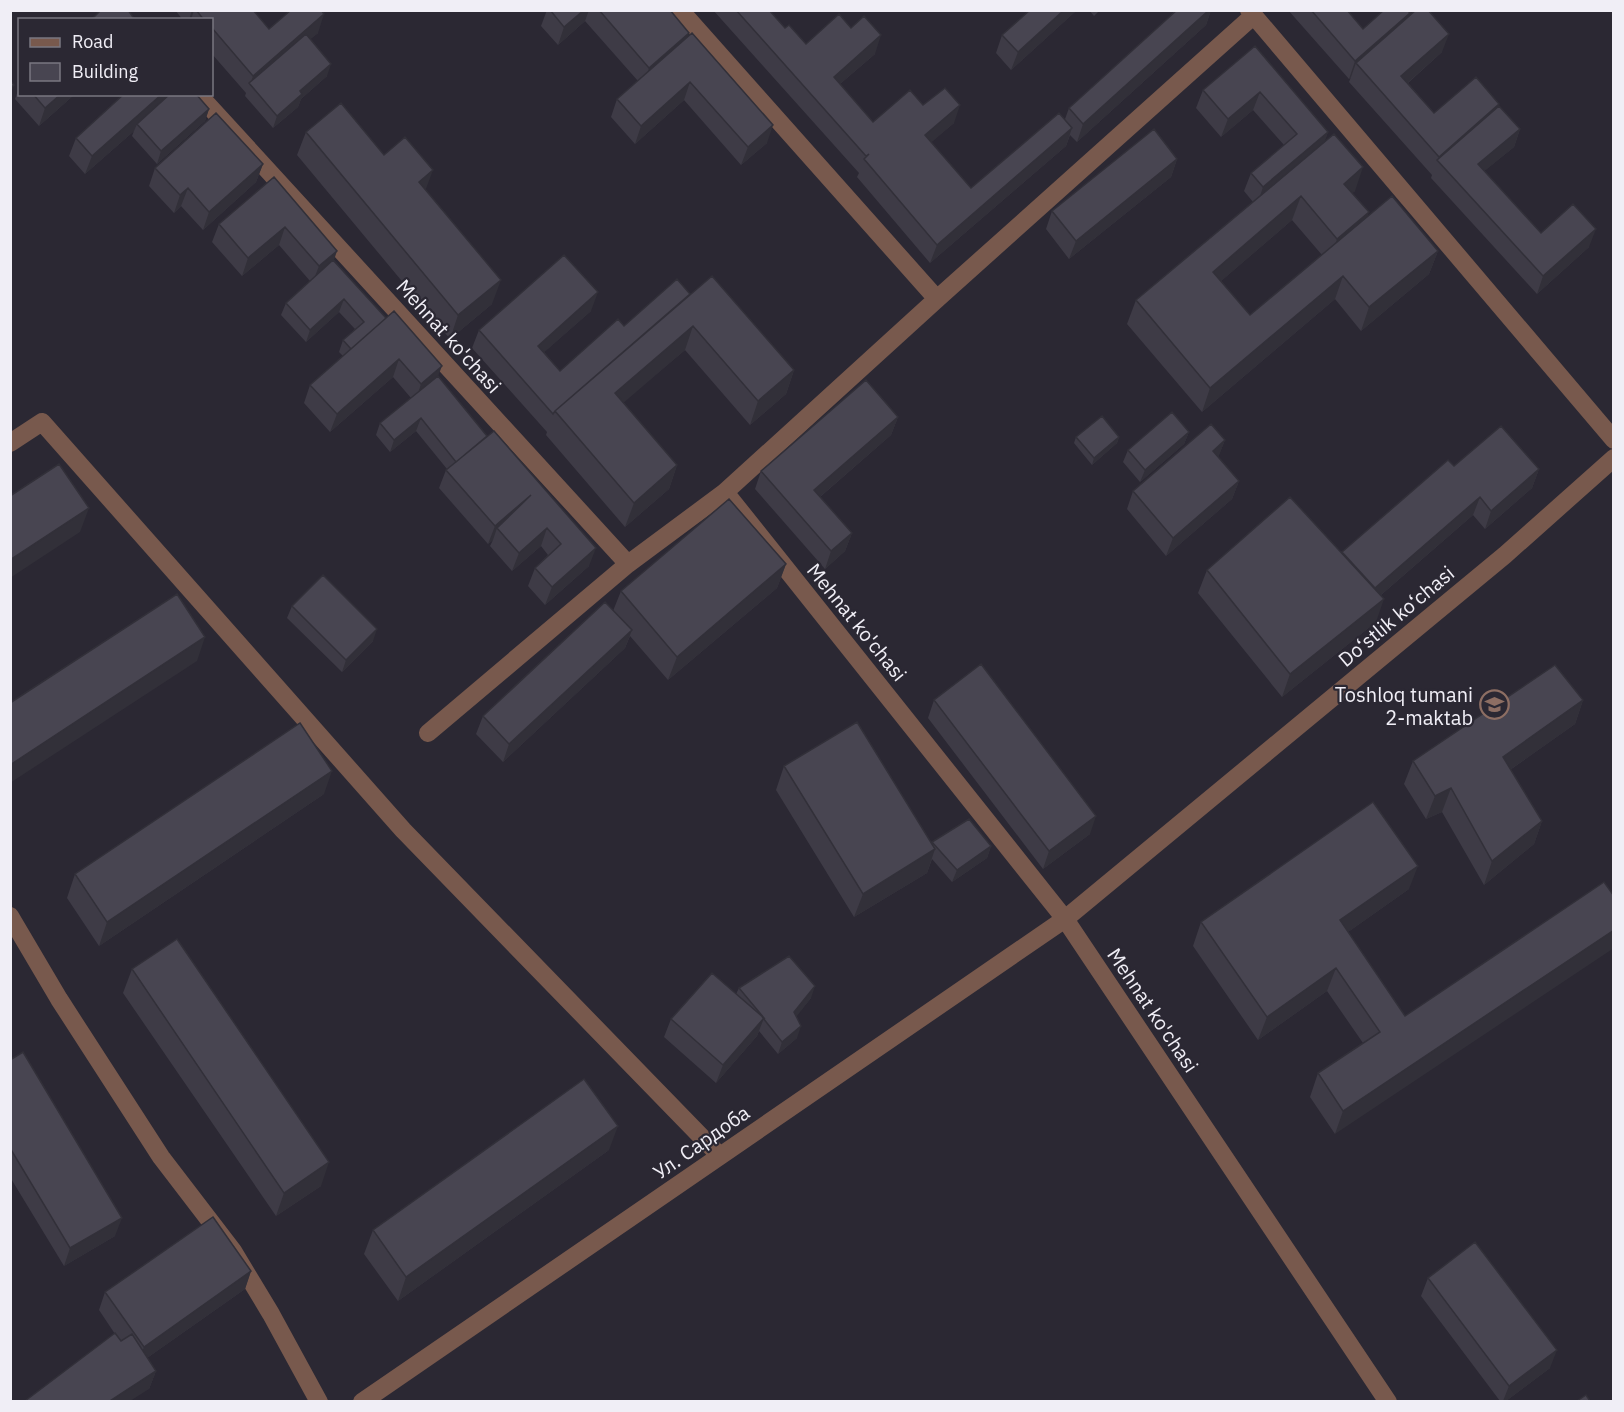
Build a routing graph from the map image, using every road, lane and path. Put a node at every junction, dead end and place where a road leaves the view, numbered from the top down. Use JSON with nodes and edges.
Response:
{"nodes":[{"id":1,"x":680,"y":10,"type":"edge"},
{"id":2,"x":1251,"y":13,"type":"edge"},
{"id":3,"x":200,"y":96,"type":"edge"},
{"id":4,"x":937,"y":299,"type":"junction"},
{"id":5,"x":1614,"y":440,"type":"edge"},
{"id":6,"x":10,"y":442,"type":"edge"},
{"id":7,"x":1614,"y":458,"type":"edge"},
{"id":8,"x":725,"y":492,"type":"junction"},
{"id":9,"x":628,"y":564,"type":"junction"},
{"id":10,"x":428,"y":733,"type":"dead end"},
{"id":11,"x":10,"y":916,"type":"edge"},
{"id":12,"x":1065,"y":919,"type":"junction"},
{"id":13,"x":720,"y":1156,"type":"junction"},
{"id":14,"x":320,"y":1401,"type":"edge"},
{"id":15,"x":362,"y":1401,"type":"edge"},
{"id":16,"x":1388,"y":1401,"type":"edge"}],
"edges":[{"from":1,"to":4,"type":"street"},
{"from":2,"to":4,"type":"street"},
{"from":2,"to":5,"type":"street"},
{"from":3,"to":9,"type":"street","name":"Mehnat ko'chasi"},
{"from":4,"to":8,"type":"street"},
{"from":6,"to":13,"type":"street"},
{"from":7,"to":12,"type":"street","name":"Do‘stlik ko‘chasi"},
{"from":8,"to":9,"type":"street"},
{"from":8,"to":12,"type":"street","name":"Mehnat ko'chasi"},
{"from":9,"to":10,"type":"street"},
{"from":11,"to":14,"type":"street"},
{"from":12,"to":13,"type":"street","name":"Ул. Сардоба"},
{"from":12,"to":16,"type":"street","name":"Mehnat ko'chasi"},
{"from":13,"to":15,"type":"street","name":"Ул. Сардоба"}]}
